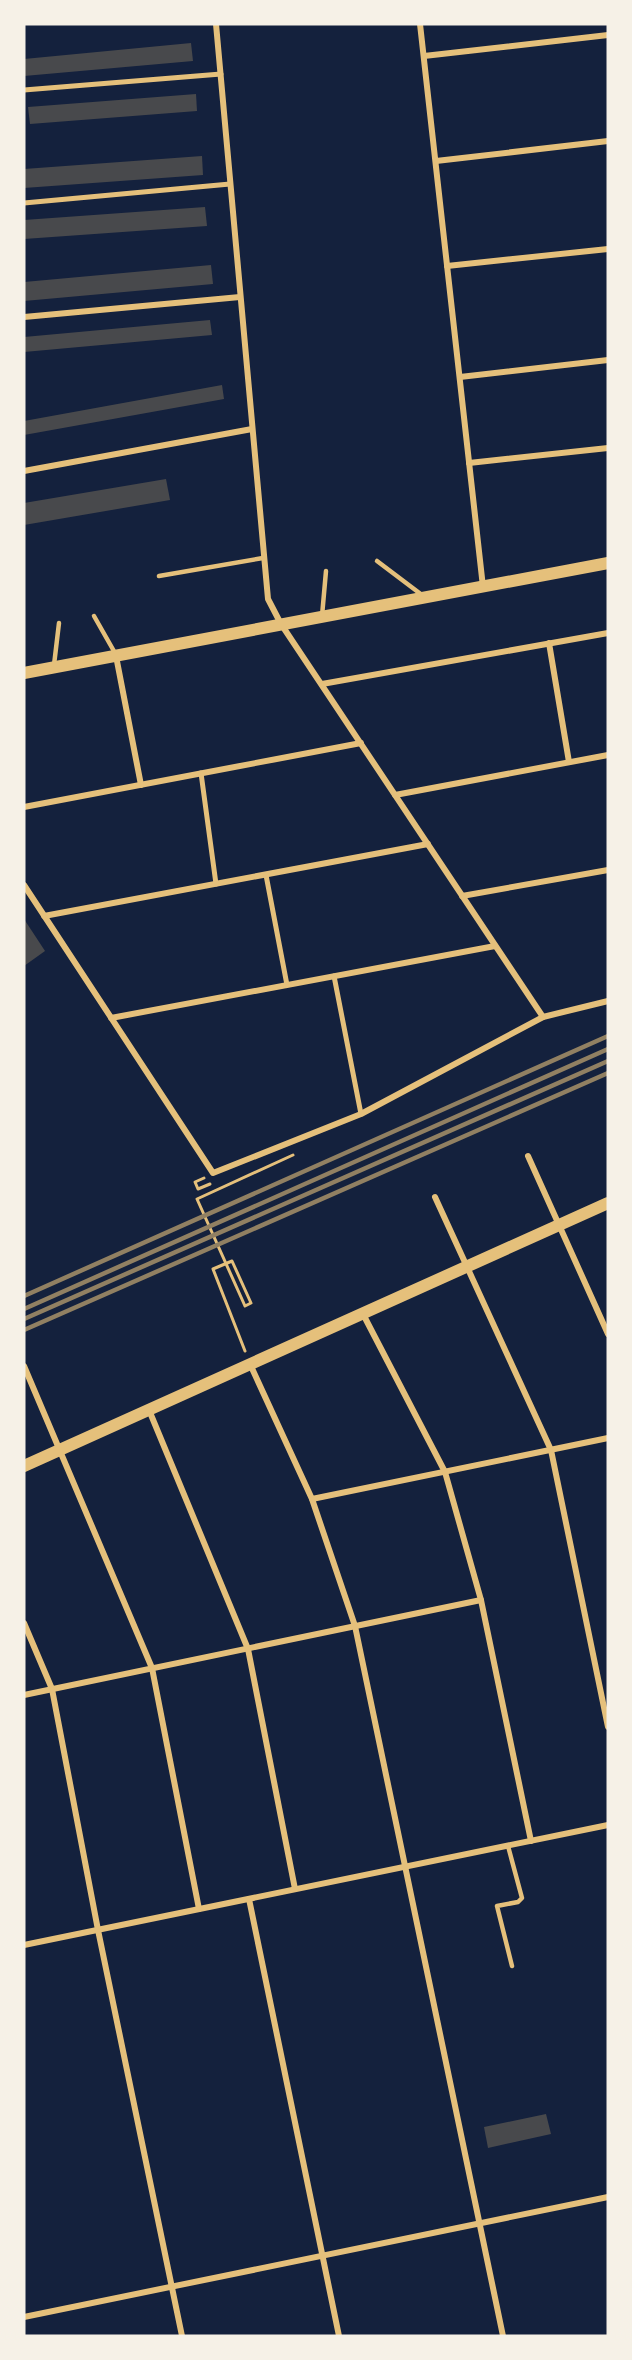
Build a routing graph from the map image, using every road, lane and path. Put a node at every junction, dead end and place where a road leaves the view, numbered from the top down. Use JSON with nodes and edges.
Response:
{"nodes":[{"id":1,"x":216,"y":24,"type":"edge"},
{"id":2,"x":420,"y":24,"type":"edge"},
{"id":3,"x":608,"y":35,"type":"edge"},
{"id":4,"x":424,"y":56,"type":"junction"},
{"id":5,"x":221,"y":74,"type":"junction"},
{"id":6,"x":24,"y":90,"type":"edge"},
{"id":7,"x":608,"y":141,"type":"edge"},
{"id":8,"x":436,"y":161,"type":"junction"},
{"id":9,"x":231,"y":184,"type":"junction"},
{"id":10,"x":24,"y":203,"type":"edge"},
{"id":11,"x":608,"y":249,"type":"edge"},
{"id":12,"x":447,"y":266,"type":"junction"},
{"id":13,"x":240,"y":297,"type":"junction"},
{"id":14,"x":24,"y":317,"type":"edge"},
{"id":15,"x":608,"y":360,"type":"edge"},
{"id":16,"x":460,"y":377,"type":"junction"},
{"id":17,"x":252,"y":429,"type":"junction"},
{"id":18,"x":608,"y":448,"type":"edge"},
{"id":19,"x":469,"y":463,"type":"junction"},
{"id":20,"x":24,"y":471,"type":"edge"},
{"id":21,"x":263,"y":558,"type":"junction"},
{"id":22,"x":377,"y":561,"type":"dead end"},
{"id":23,"x":608,"y":563,"type":"edge"},
{"id":24,"x":326,"y":571,"type":"dead end"},
{"id":25,"x":159,"y":576,"type":"dead end"},
{"id":26,"x":483,"y":588,"type":"junction"},
{"id":27,"x":427,"y":598,"type":"junction"},
{"id":28,"x":94,"y":616,"type":"dead end"},
{"id":29,"x":322,"y":616,"type":"junction"},
{"id":30,"x":59,"y":623,"type":"dead end"},
{"id":31,"x":281,"y":624,"type":"junction"},
{"id":32,"x":608,"y":633,"type":"edge"},
{"id":33,"x":549,"y":643,"type":"junction"},
{"id":34,"x":116,"y":656,"type":"junction"},
{"id":35,"x":54,"y":668,"type":"junction"},
{"id":36,"x":24,"y":673,"type":"edge"},
{"id":37,"x":322,"y":684,"type":"junction"},
{"id":38,"x":361,"y":743,"type":"junction"},
{"id":39,"x":608,"y":755,"type":"edge"},
{"id":40,"x":569,"y":762,"type":"junction"},
{"id":41,"x":201,"y":773,"type":"junction"},
{"id":42,"x":141,"y":785,"type":"junction"},
{"id":43,"x":395,"y":795,"type":"junction"},
{"id":44,"x":24,"y":807,"type":"edge"},
{"id":45,"x":428,"y":844,"type":"junction"},
{"id":46,"x":608,"y":870,"type":"edge"},
{"id":47,"x":266,"y":875,"type":"junction"},
{"id":48,"x":216,"y":884,"type":"junction"},
{"id":49,"x":24,"y":885,"type":"edge"},
{"id":50,"x":462,"y":896,"type":"junction"},
{"id":51,"x":44,"y":916,"type":"junction"},
{"id":52,"x":495,"y":946,"type":"junction"},
{"id":53,"x":334,"y":976,"type":"junction"},
{"id":54,"x":286,"y":985,"type":"junction"},
{"id":55,"x":608,"y":1000,"type":"edge"},
{"id":56,"x":543,"y":1017,"type":"junction"},
{"id":57,"x":111,"y":1018,"type":"junction"},
{"id":58,"x":361,"y":1114,"type":"junction"},
{"id":59,"x":528,"y":1156,"type":"dead end"},
{"id":60,"x":435,"y":1197,"type":"dead end"},
{"id":61,"x":196,"y":1199,"type":"dead end"},
{"id":62,"x":608,"y":1203,"type":"edge"},
{"id":63,"x":558,"y":1226,"type":"junction"},
{"id":64,"x":465,"y":1268,"type":"junction"},
{"id":65,"x":363,"y":1314,"type":"junction"},
{"id":66,"x":608,"y":1334,"type":"edge"},
{"id":67,"x":245,"y":1351,"type":"dead end"},
{"id":68,"x":250,"y":1364,"type":"junction"},
{"id":69,"x":24,"y":1365,"type":"edge"},
{"id":70,"x":149,"y":1410,"type":"junction"},
{"id":71,"x":608,"y":1438,"type":"edge"},
{"id":72,"x":59,"y":1450,"type":"junction"},
{"id":73,"x":550,"y":1450,"type":"junction"},
{"id":74,"x":24,"y":1466,"type":"edge"},
{"id":75,"x":446,"y":1472,"type":"junction"},
{"id":76,"x":312,"y":1499,"type":"junction"},
{"id":77,"x":481,"y":1600,"type":"junction"},
{"id":78,"x":24,"y":1623,"type":"edge"},
{"id":79,"x":355,"y":1626,"type":"junction"},
{"id":80,"x":248,"y":1649,"type":"junction"},
{"id":81,"x":152,"y":1668,"type":"junction"},
{"id":82,"x":52,"y":1689,"type":"junction"},
{"id":83,"x":24,"y":1695,"type":"edge"},
{"id":84,"x":608,"y":1727,"type":"edge"},
{"id":85,"x":608,"y":1825,"type":"edge"},
{"id":86,"x":531,"y":1841,"type":"junction"},
{"id":87,"x":508,"y":1846,"type":"junction"},
{"id":88,"x":406,"y":1867,"type":"junction"},
{"id":89,"x":295,"y":1890,"type":"junction"},
{"id":90,"x":249,"y":1899,"type":"junction"},
{"id":91,"x":199,"y":1909,"type":"junction"},
{"id":92,"x":98,"y":1930,"type":"junction"},
{"id":93,"x":24,"y":1945,"type":"edge"},
{"id":94,"x":512,"y":1966,"type":"dead end"},
{"id":95,"x":608,"y":2197,"type":"edge"},
{"id":96,"x":480,"y":2223,"type":"junction"},
{"id":97,"x":323,"y":2256,"type":"junction"},
{"id":98,"x":172,"y":2287,"type":"junction"},
{"id":99,"x":24,"y":2317,"type":"edge"},
{"id":100,"x":182,"y":2336,"type":"edge"},
{"id":101,"x":339,"y":2336,"type":"edge"},
{"id":102,"x":503,"y":2336,"type":"edge"}],
"edges":[{"from":1,"to":5,"type":"street"},
{"from":2,"to":4,"type":"street"},
{"from":3,"to":4,"type":"street"},
{"from":4,"to":8,"type":"street"},
{"from":5,"to":6,"type":"street"},
{"from":5,"to":9,"type":"street"},
{"from":7,"to":8,"type":"street"},
{"from":8,"to":12,"type":"street"},
{"from":9,"to":10,"type":"street"},
{"from":9,"to":13,"type":"street"},
{"from":11,"to":12,"type":"street"},
{"from":12,"to":16,"type":"street"},
{"from":13,"to":14,"type":"street"},
{"from":13,"to":17,"type":"street"},
{"from":15,"to":16,"type":"street"},
{"from":16,"to":19,"type":"street"},
{"from":17,"to":20,"type":"street"},
{"from":17,"to":21,"type":"street"},
{"from":18,"to":19,"type":"street"},
{"from":19,"to":26,"type":"street"},
{"from":21,"to":25,"type":"lane"},
{"from":21,"to":31,"type":"street"},
{"from":22,"to":27,"type":"lane"},
{"from":23,"to":26,"type":"main road"},
{"from":24,"to":29,"type":"lane"},
{"from":26,"to":27,"type":"main road"},
{"from":27,"to":29,"type":"main road"},
{"from":28,"to":34,"type":"lane"},
{"from":29,"to":31,"type":"main road"},
{"from":30,"to":35,"type":"lane"},
{"from":31,"to":34,"type":"main road"},
{"from":31,"to":37,"type":"street"},
{"from":32,"to":33,"type":"street"},
{"from":33,"to":37,"type":"street"},
{"from":33,"to":40,"type":"street"},
{"from":34,"to":35,"type":"main road"},
{"from":34,"to":42,"type":"street"},
{"from":35,"to":36,"type":"main road"},
{"from":37,"to":38,"type":"street"},
{"from":38,"to":41,"type":"street"},
{"from":38,"to":43,"type":"street"},
{"from":39,"to":40,"type":"street"},
{"from":40,"to":43,"type":"street"},
{"from":41,"to":42,"type":"street"},
{"from":41,"to":48,"type":"street"},
{"from":42,"to":44,"type":"street"},
{"from":43,"to":45,"type":"street"},
{"from":45,"to":47,"type":"street"},
{"from":45,"to":50,"type":"street"},
{"from":46,"to":50,"type":"street"},
{"from":47,"to":48,"type":"street"},
{"from":47,"to":54,"type":"street"},
{"from":48,"to":51,"type":"street"},
{"from":49,"to":51,"type":"street"},
{"from":50,"to":52,"type":"street"},
{"from":51,"to":57,"type":"street"},
{"from":52,"to":53,"type":"street"},
{"from":52,"to":56,"type":"street"},
{"from":53,"to":54,"type":"street"},
{"from":53,"to":58,"type":"street"},
{"from":54,"to":57,"type":"street"},
{"from":55,"to":56,"type":"street"},
{"from":56,"to":58,"type":"street"},
{"from":57,"to":58,"type":"street"},
{"from":59,"to":63,"type":"street"},
{"from":60,"to":64,"type":"street"},
{"from":61,"to":67,"type":"path"},
{"from":62,"to":63,"type":"main road"},
{"from":63,"to":64,"type":"main road"},
{"from":63,"to":66,"type":"street"},
{"from":64,"to":65,"type":"main road"},
{"from":64,"to":73,"type":"street"},
{"from":65,"to":68,"type":"main road"},
{"from":65,"to":75,"type":"street"},
{"from":68,"to":70,"type":"main road"},
{"from":68,"to":76,"type":"street"},
{"from":69,"to":72,"type":"street"},
{"from":70,"to":72,"type":"main road"},
{"from":70,"to":80,"type":"street"},
{"from":71,"to":73,"type":"street"},
{"from":72,"to":74,"type":"main road"},
{"from":72,"to":81,"type":"street"},
{"from":73,"to":75,"type":"street"},
{"from":73,"to":84,"type":"street"},
{"from":75,"to":76,"type":"street"},
{"from":75,"to":77,"type":"street"},
{"from":76,"to":79,"type":"street"},
{"from":77,"to":79,"type":"street"},
{"from":77,"to":86,"type":"street"},
{"from":78,"to":82,"type":"street"},
{"from":79,"to":80,"type":"street"},
{"from":79,"to":88,"type":"street"},
{"from":80,"to":81,"type":"street"},
{"from":80,"to":89,"type":"street"},
{"from":81,"to":82,"type":"street"},
{"from":81,"to":91,"type":"street"},
{"from":82,"to":83,"type":"street"},
{"from":82,"to":92,"type":"street"},
{"from":85,"to":86,"type":"street"},
{"from":86,"to":87,"type":"street"},
{"from":87,"to":88,"type":"street"},
{"from":87,"to":94,"type":"lane"},
{"from":88,"to":89,"type":"street"},
{"from":88,"to":96,"type":"street"},
{"from":89,"to":90,"type":"street"},
{"from":90,"to":91,"type":"street"},
{"from":90,"to":97,"type":"street"},
{"from":91,"to":92,"type":"street"},
{"from":92,"to":93,"type":"street"},
{"from":92,"to":98,"type":"street"},
{"from":95,"to":96,"type":"street"},
{"from":96,"to":97,"type":"street"},
{"from":96,"to":102,"type":"street"},
{"from":97,"to":98,"type":"street"},
{"from":97,"to":101,"type":"street"},
{"from":98,"to":99,"type":"street"},
{"from":98,"to":100,"type":"street"}]}
